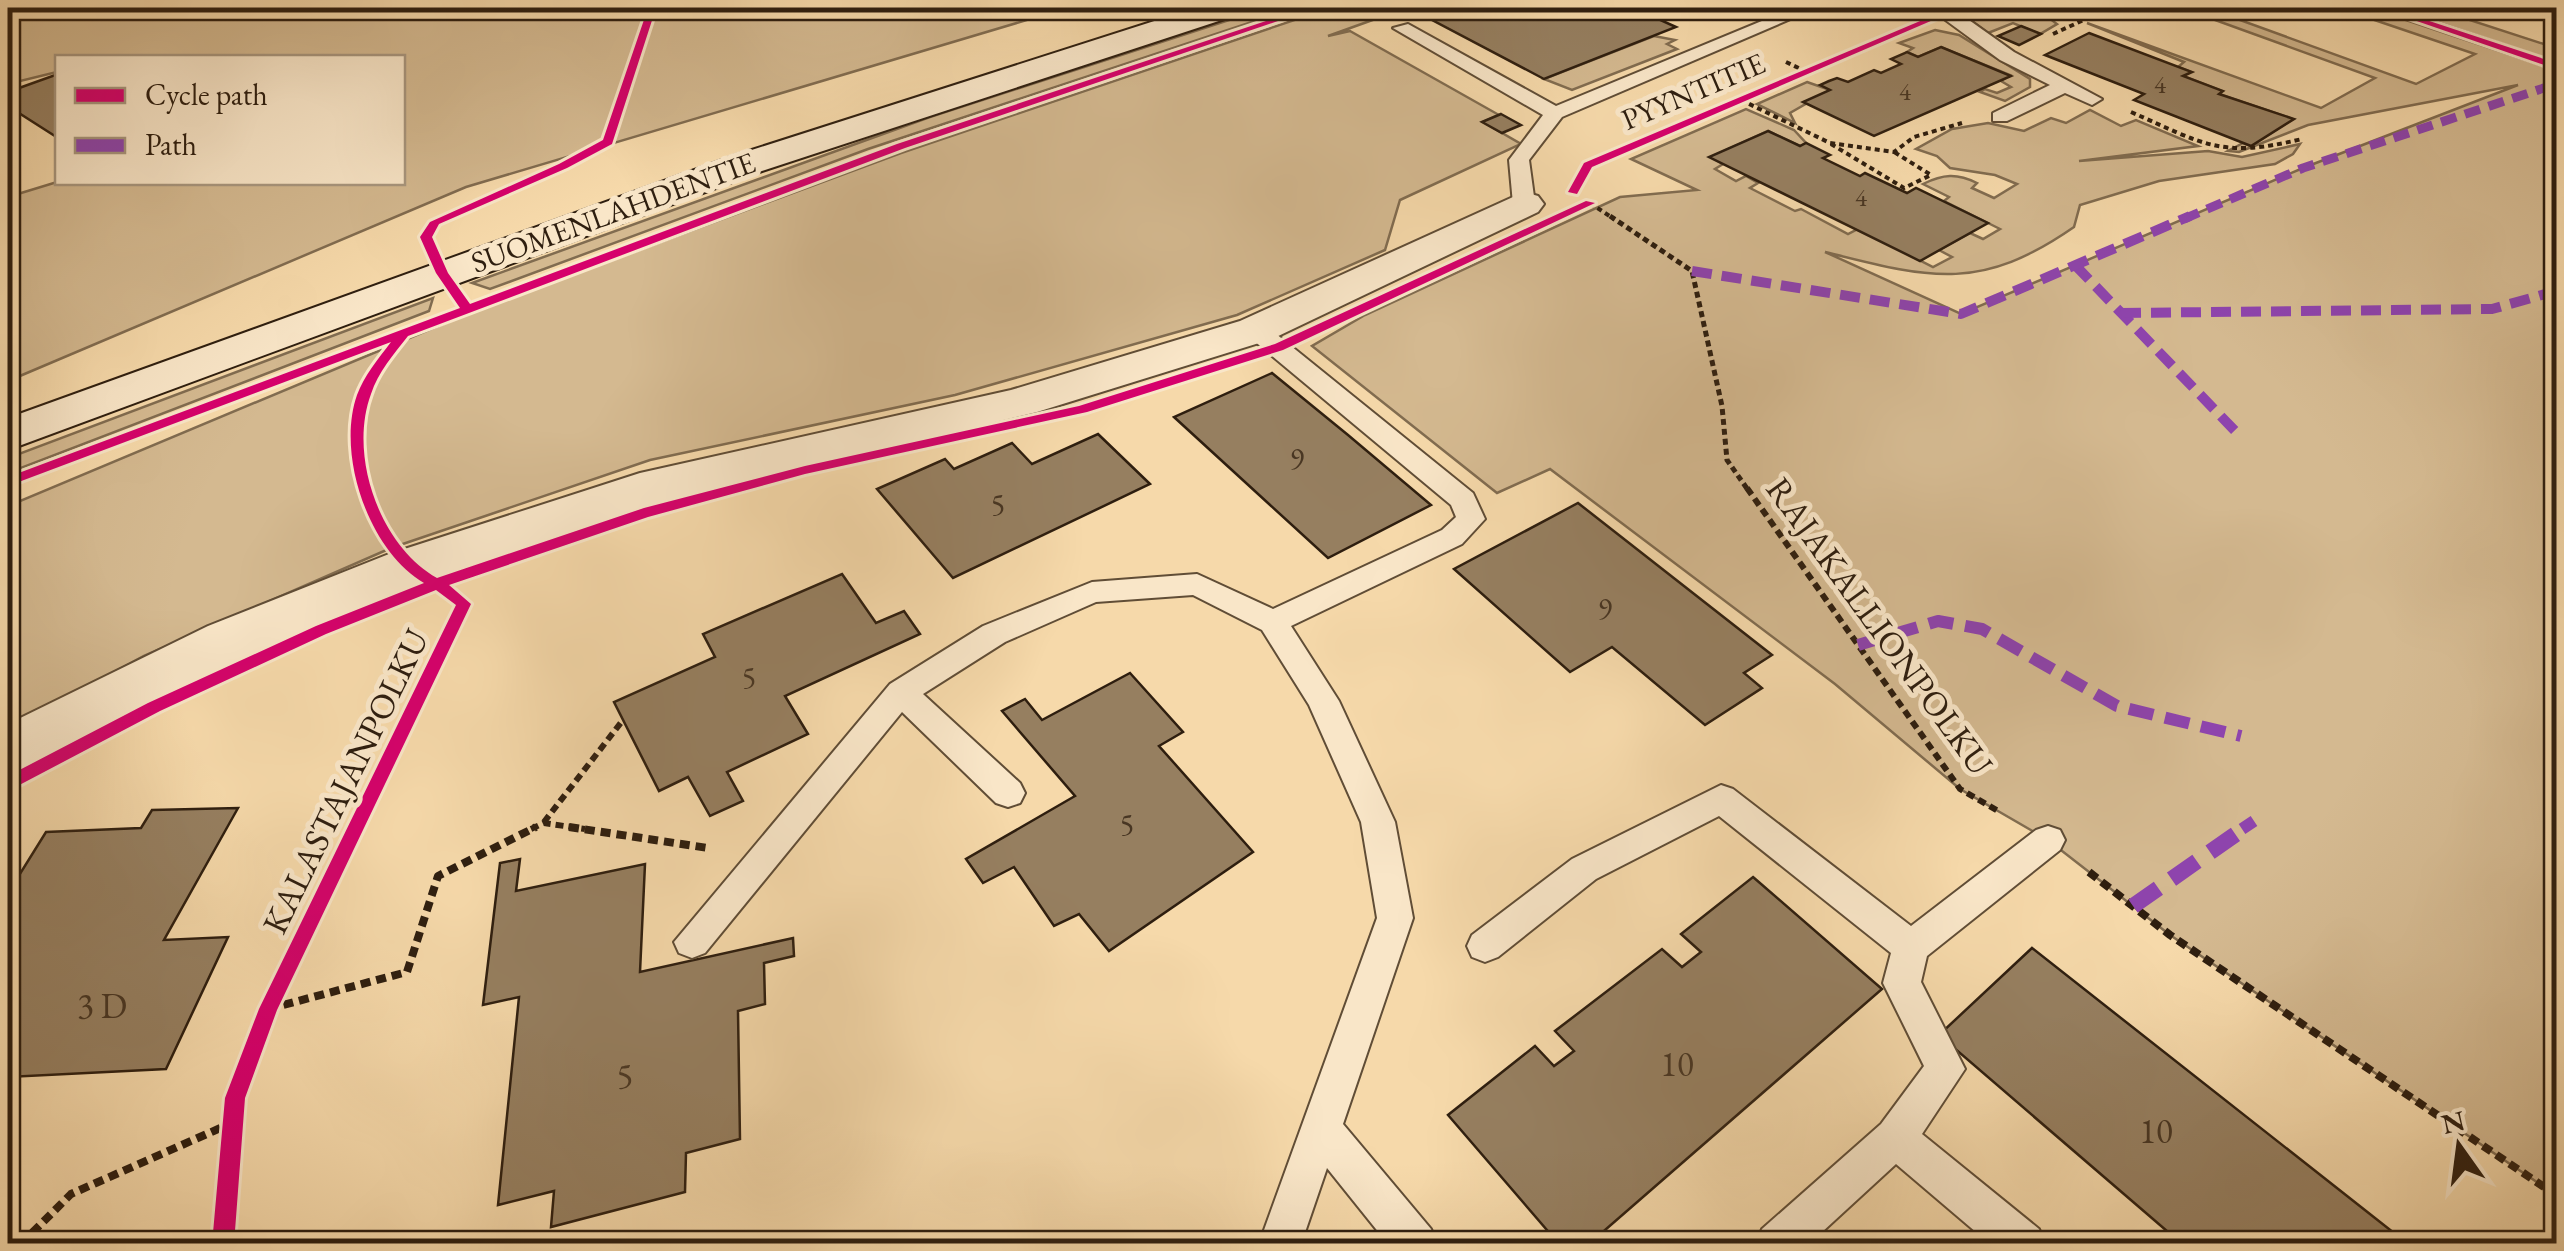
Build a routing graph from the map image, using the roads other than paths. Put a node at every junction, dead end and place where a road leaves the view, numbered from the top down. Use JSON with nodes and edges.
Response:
{"nodes":[{"id":1,"x":1226,"y":8,"type":"edge"},
{"id":2,"x":1807,"y":8,"type":"edge"},
{"id":3,"x":1946,"y":12,"type":"dead end"},
{"id":4,"x":1402,"y":28,"type":"dead end"},
{"id":5,"x":2062,"y":86,"type":"junction"},
{"id":6,"x":2092,"y":99,"type":"road end"},
{"id":7,"x":1555,"y":113,"type":"junction"},
{"id":8,"x":2000,"y":117,"type":"road end"},
{"id":9,"x":1521,"y":182,"type":"joint"},
{"id":10,"x":1256,"y":330,"type":"junction"},
{"id":11,"x":8,"y":435,"type":"edge"},
{"id":12,"x":1273,"y":622,"type":"junction"},
{"id":13,"x":901,"y":692,"type":"junction"},
{"id":14,"x":8,"y":751,"type":"edge"},
{"id":15,"x":1008,"y":792,"type":"dead end"},
{"id":16,"x":2048,"y":840,"type":"road end"},
{"id":17,"x":692,"y":942,"type":"dead end"},
{"id":18,"x":1485,"y":946,"type":"dead end"},
{"id":19,"x":1911,"y":947,"type":"junction"},
{"id":20,"x":1321,"y":1129,"type":"junction"},
{"id":21,"x":1895,"y":1138,"type":"junction"},
{"id":22,"x":1280,"y":1244,"type":"edge"},
{"id":23,"x":1416,"y":1244,"type":"edge"},
{"id":24,"x":1778,"y":1244,"type":"edge"},
{"id":25,"x":2024,"y":1244,"type":"edge"}],
"edges":[{"from":1,"to":11,"type":"street","name":"SUOMENLAHDENTIE"},
{"from":2,"to":7,"type":"lane"},
{"from":3,"to":5,"type":"lane"},
{"from":4,"to":7,"type":"lane"},
{"from":5,"to":6,"type":"lane"},
{"from":5,"to":8,"type":"lane"},
{"from":7,"to":9,"type":"lane"},
{"from":9,"to":10,"type":"street"},
{"from":10,"to":12,"type":"lane"},
{"from":10,"to":14,"type":"street"},
{"from":12,"to":13,"type":"lane"},
{"from":12,"to":20,"type":"lane"},
{"from":13,"to":15,"type":"lane"},
{"from":13,"to":17,"type":"lane"},
{"from":16,"to":19,"type":"lane"},
{"from":18,"to":19,"type":"lane"},
{"from":19,"to":21,"type":"lane"},
{"from":20,"to":22,"type":"lane"},
{"from":20,"to":23,"type":"lane"},
{"from":21,"to":24,"type":"lane"},
{"from":21,"to":25,"type":"lane"}]}
